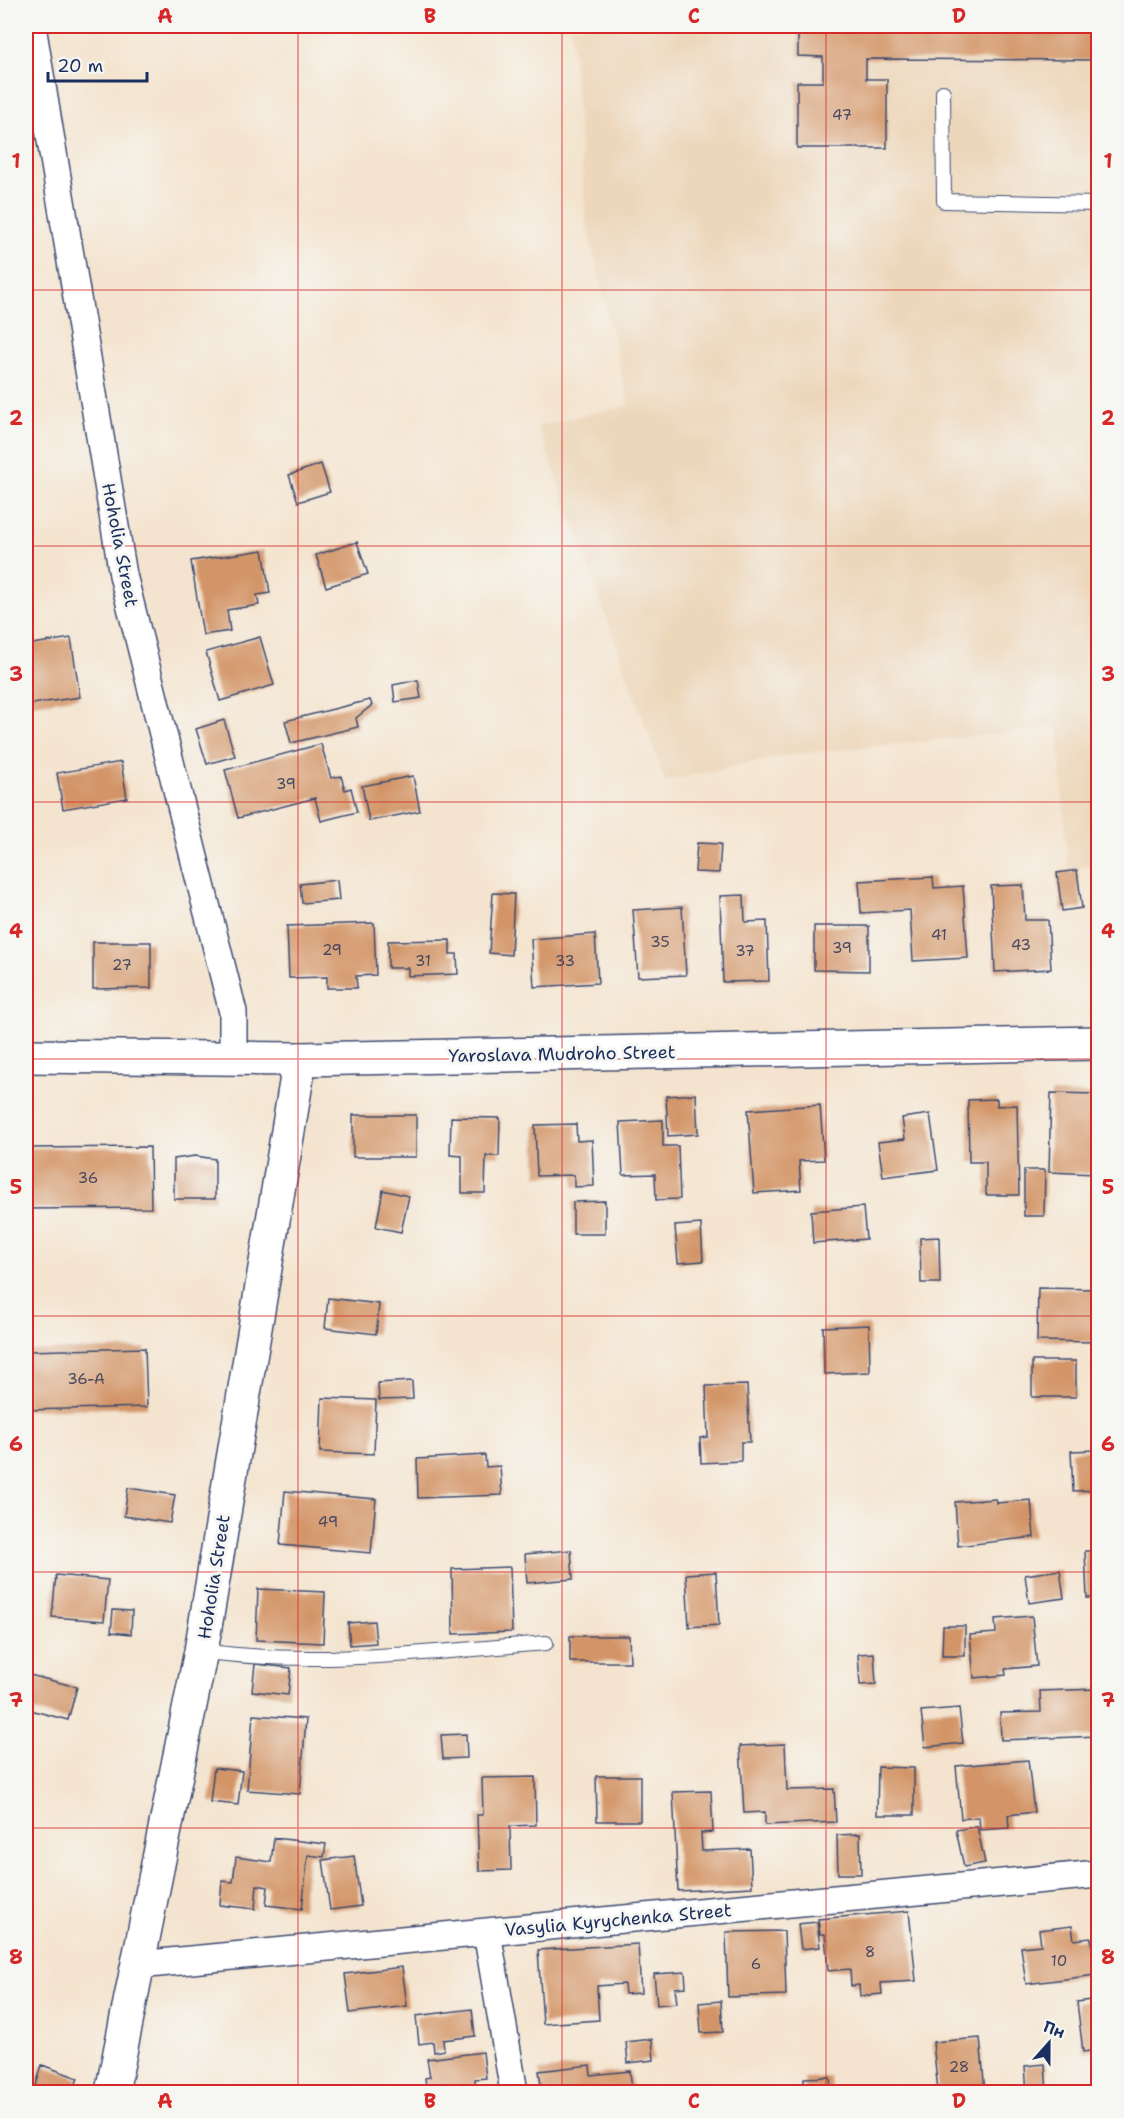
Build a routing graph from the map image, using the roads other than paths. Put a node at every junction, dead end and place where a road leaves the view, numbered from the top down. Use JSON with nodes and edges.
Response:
{"nodes":[{"id":1,"x":32,"y":26,"type":"edge"},
{"id":2,"x":943,"y":92,"type":"dead end"},
{"id":3,"x":1098,"y":204,"type":"edge"},
{"id":4,"x":1098,"y":1043,"type":"edge"},
{"id":5,"x":26,"y":1056,"type":"edge"},
{"id":6,"x":232,"y":1057,"type":"junction"},
{"id":7,"x":300,"y":1059,"type":"junction"},
{"id":8,"x":546,"y":1643,"type":"dead end"},
{"id":9,"x":201,"y":1651,"type":"junction"},
{"id":10,"x":1098,"y":1874,"type":"edge"},
{"id":11,"x":487,"y":1932,"type":"junction"},
{"id":12,"x":138,"y":1965,"type":"junction"},
{"id":13,"x":112,"y":2092,"type":"edge"},
{"id":14,"x":514,"y":2092,"type":"edge"}],
"edges":[{"from":1,"to":6,"type":"street","name":"Hoholia Street"},
{"from":2,"to":3,"type":"lane"},
{"from":4,"to":7,"type":"main road","name":"Yaroslava Mudroho Street"},
{"from":5,"to":6,"type":"main road","name":"Yaroslava Mudroho Street"},
{"from":6,"to":7,"type":"main road","name":"Yaroslava Mudroho Street"},
{"from":7,"to":9,"type":"main road","name":"Hoholia Street"},
{"from":8,"to":9,"type":"lane"},
{"from":9,"to":12,"type":"main road","name":"Hoholia Street"},
{"from":10,"to":11,"type":"street","name":"Vasylia Kyrychenka Street"},
{"from":11,"to":12,"type":"street","name":"Vasylia Kyrychenka Street"},
{"from":11,"to":14,"type":"street"},
{"from":12,"to":13,"type":"main road","name":"Hoholia Street"}]}
